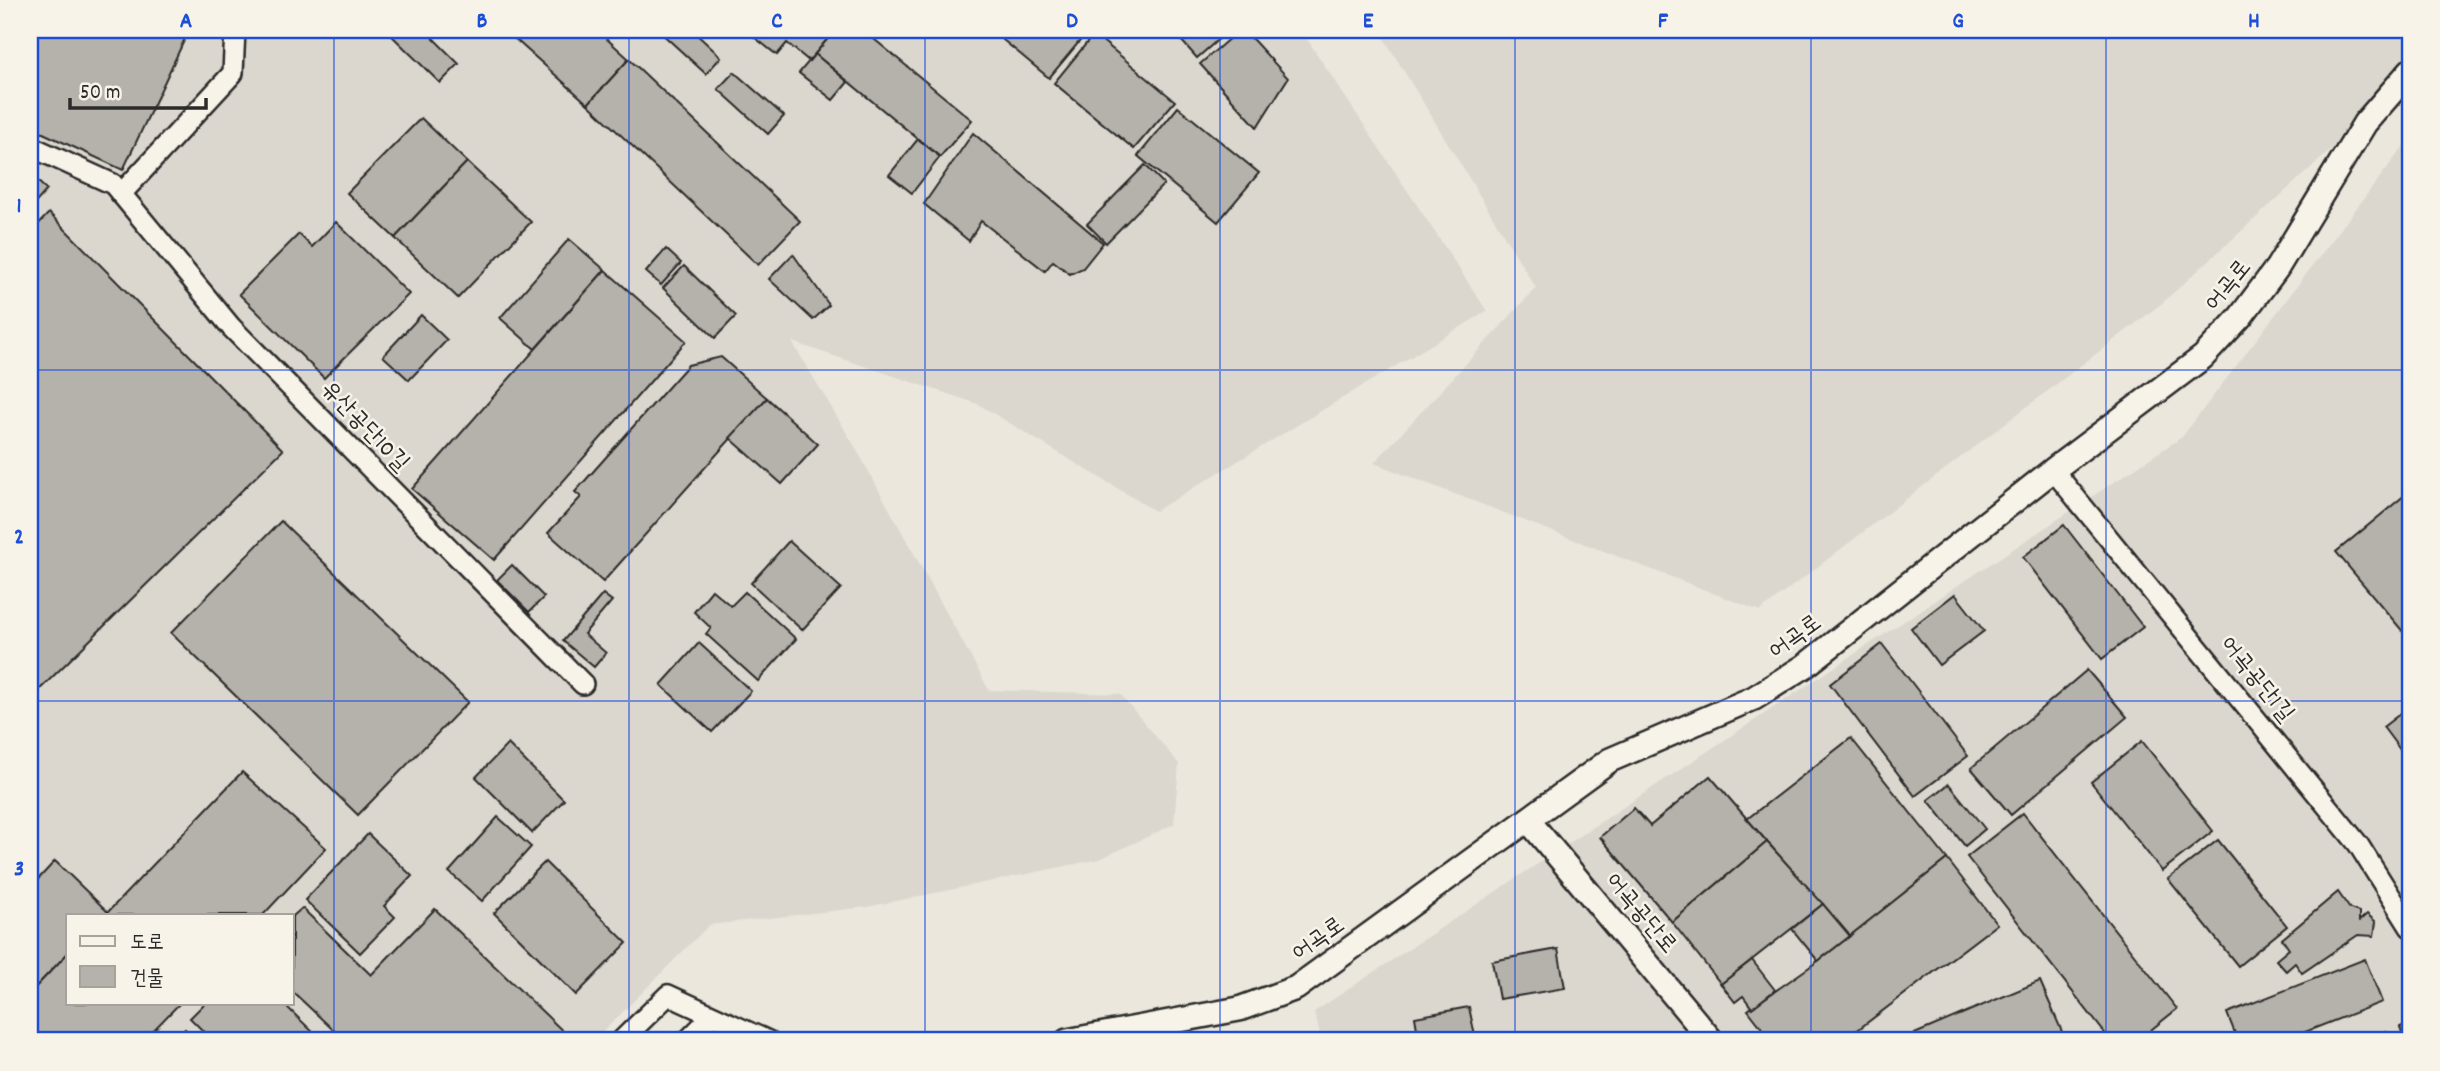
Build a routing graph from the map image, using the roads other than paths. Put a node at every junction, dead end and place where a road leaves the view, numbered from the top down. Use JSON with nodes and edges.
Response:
{"nodes":[{"id":1,"x":236,"y":30,"type":"edge"},
{"id":2,"x":2410,"y":71,"type":"edge"},
{"id":3,"x":30,"y":145,"type":"edge"},
{"id":4,"x":121,"y":194,"type":"junction"},
{"id":5,"x":2053,"y":470,"type":"junction"},
{"id":6,"x":583,"y":684,"type":"dead end"},
{"id":7,"x":1528,"y":820,"type":"junction"},
{"id":8,"x":2410,"y":928,"type":"edge"},
{"id":9,"x":712,"y":1016,"type":"junction"},
{"id":10,"x":621,"y":1041,"type":"edge"},
{"id":11,"x":687,"y":1041,"type":"edge"},
{"id":12,"x":768,"y":1041,"type":"edge"},
{"id":13,"x":1067,"y":1041,"type":"edge"},
{"id":14,"x":1712,"y":1041,"type":"edge"}],
"edges":[{"from":1,"to":4,"type":"street"},
{"from":2,"to":5,"type":"street","name":"어곡로"},
{"from":3,"to":4,"type":"street","name":"유산공단10길"},
{"from":4,"to":6,"type":"street","name":"유산공단10길"},
{"from":5,"to":7,"type":"street","name":"어곡로"},
{"from":5,"to":8,"type":"street","name":"어곡공단1길"},
{"from":7,"to":13,"type":"street","name":"어곡로"},
{"from":7,"to":14,"type":"street","name":"어곡공단로"},
{"from":9,"to":10,"type":"street"},
{"from":9,"to":11,"type":"street"},
{"from":9,"to":12,"type":"street"}]}
